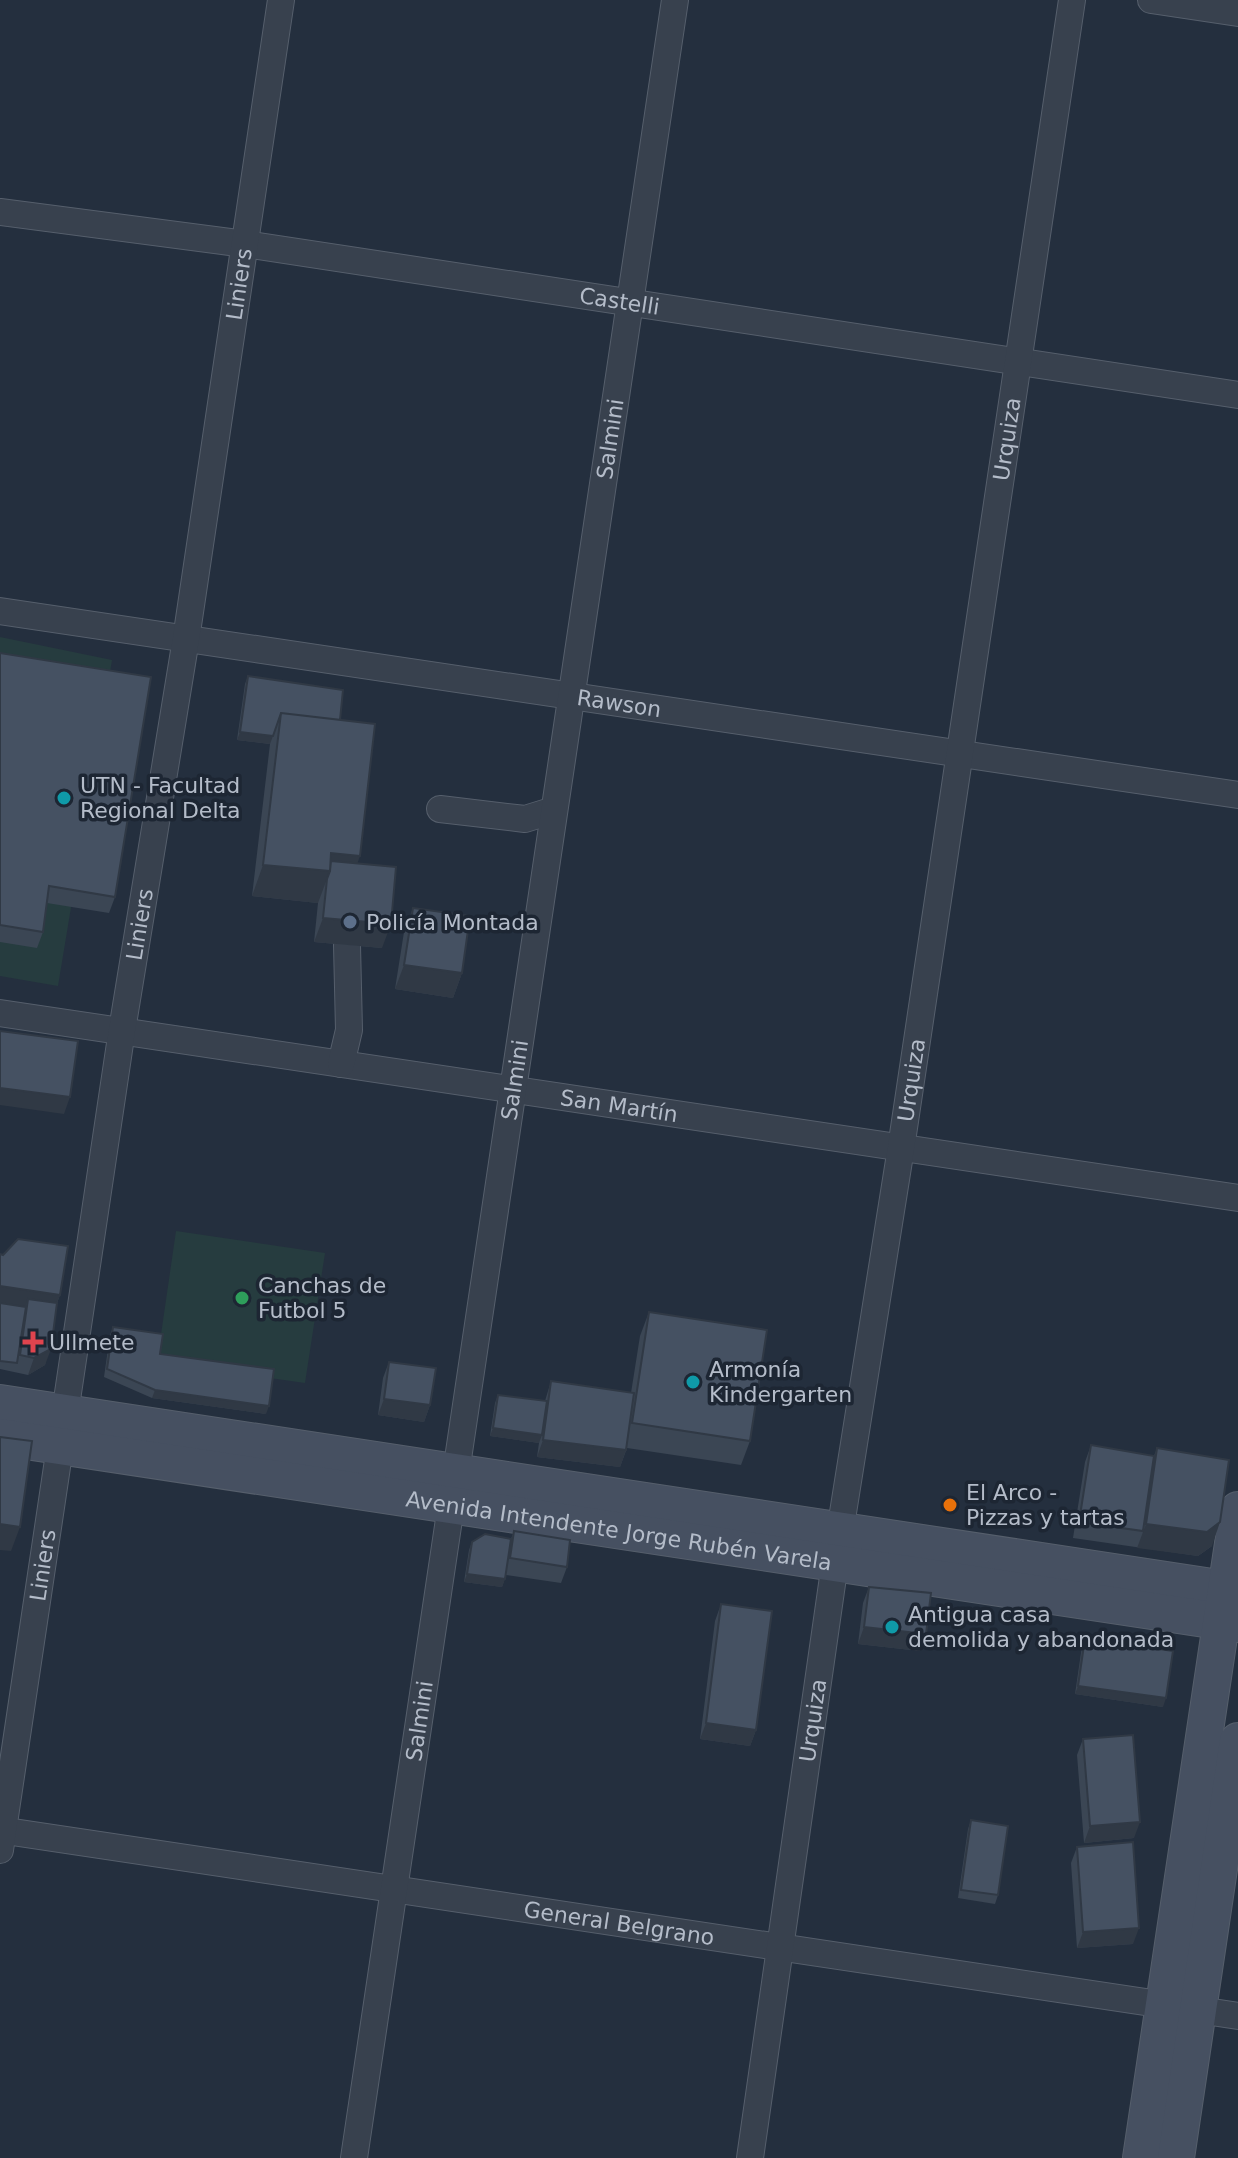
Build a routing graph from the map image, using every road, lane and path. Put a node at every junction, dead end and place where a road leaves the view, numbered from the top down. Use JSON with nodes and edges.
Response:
{"nodes":[{"id":1,"x":281,"y":0,"type":"edge"},
{"id":2,"x":675,"y":0,"type":"edge"},
{"id":3,"x":1072,"y":0,"type":"edge"},
{"id":4,"x":1151,"y":0,"type":"edge"},
{"id":5,"x":1238,"y":13,"type":"edge"},
{"id":6,"x":0,"y":212,"type":"edge"},
{"id":7,"x":245,"y":244,"type":"junction"},
{"id":8,"x":629,"y":303,"type":"junction"},
{"id":9,"x":1019,"y":362,"type":"junction"},
{"id":10,"x":1238,"y":395,"type":"edge"},
{"id":11,"x":0,"y":611,"type":"edge"},
{"id":12,"x":186,"y":639,"type":"junction"},
{"id":13,"x":571,"y":696,"type":"junction"},
{"id":14,"x":960,"y":754,"type":"junction"},
{"id":15,"x":1238,"y":795,"type":"edge"},
{"id":16,"x":440,"y":809,"type":"dead end"},
{"id":17,"x":554,"y":810,"type":"junction"},
{"id":18,"x":347,"y":945,"type":"dead end"},
{"id":19,"x":0,"y":1013,"type":"edge"},
{"id":20,"x":122,"y":1030,"type":"junction"},
{"id":21,"x":341,"y":1064,"type":"junction"},
{"id":22,"x":512,"y":1090,"type":"junction"},
{"id":23,"x":901,"y":1148,"type":"junction"},
{"id":24,"x":1238,"y":1198,"type":"edge"},
{"id":25,"x":0,"y":1403,"type":"edge"},
{"id":26,"x":62,"y":1430,"type":"junction"},
{"id":27,"x":0,"y":1437,"type":"edge"},
{"id":28,"x":453,"y":1489,"type":"junction"},
{"id":29,"x":1238,"y":1510,"type":"edge"},
{"id":30,"x":838,"y":1547,"type":"junction"},
{"id":31,"x":1231,"y":1606,"type":"edge"},
{"id":32,"x":1238,"y":1741,"type":"edge"},
{"id":33,"x":1,"y":1837,"type":"edge"},
{"id":34,"x":393,"y":1889,"type":"junction"},
{"id":35,"x":780,"y":1947,"type":"junction"},
{"id":36,"x":1181,"y":2008,"type":"junction"},
{"id":37,"x":1238,"y":2016,"type":"edge"},
{"id":38,"x":354,"y":2158,"type":"edge"},
{"id":39,"x":750,"y":2158,"type":"edge"},
{"id":40,"x":1141,"y":2158,"type":"edge"},
{"id":41,"x":1176,"y":2158,"type":"edge"}],
"edges":[{"from":1,"to":7,"type":"street","name":"Liniers"},
{"from":2,"to":8,"type":"street","name":"Salmini"},
{"from":3,"to":9,"type":"street","name":"Urquiza"},
{"from":4,"to":5,"type":"street"},
{"from":6,"to":7,"type":"street","name":"Castelli"},
{"from":7,"to":8,"type":"street","name":"Castelli"},
{"from":7,"to":12,"type":"street","name":"Liniers"},
{"from":8,"to":9,"type":"street","name":"Castelli"},
{"from":8,"to":13,"type":"street","name":"Salmini"},
{"from":9,"to":10,"type":"street","name":"Castelli"},
{"from":9,"to":14,"type":"street","name":"Urquiza"},
{"from":11,"to":12,"type":"street","name":"Rawson"},
{"from":12,"to":13,"type":"street","name":"Rawson"},
{"from":12,"to":20,"type":"street","name":"Liniers"},
{"from":13,"to":14,"type":"street","name":"Rawson"},
{"from":13,"to":17,"type":"street","name":"Salmini"},
{"from":14,"to":15,"type":"street","name":"Rawson"},
{"from":14,"to":23,"type":"street","name":"Urquiza"},
{"from":16,"to":17,"type":"street"},
{"from":17,"to":22,"type":"street","name":"Salmini"},
{"from":18,"to":21,"type":"street"},
{"from":19,"to":20,"type":"street","name":"San Martín"},
{"from":20,"to":21,"type":"street","name":"San Martín"},
{"from":20,"to":26,"type":"street","name":"Liniers"},
{"from":21,"to":22,"type":"street","name":"San Martín"},
{"from":22,"to":23,"type":"street","name":"San Martín"},
{"from":22,"to":28,"type":"street","name":"Salmini"},
{"from":23,"to":24,"type":"street","name":"San Martín"},
{"from":23,"to":30,"type":"street","name":"Urquiza"},
{"from":25,"to":26,"type":"main road","name":"Avenida Intendente Jorge Rubén Varela"},
{"from":26,"to":27,"type":"main road","name":"Avenida Intendente Jorge Rubén Varela"},
{"from":26,"to":28,"type":"main road","name":"Avenida Intendente Jorge Rubén Varela"},
{"from":26,"to":33,"type":"street","name":"Liniers"},
{"from":28,"to":30,"type":"main road","name":"Avenida Intendente Jorge Rubén Varela"},
{"from":28,"to":34,"type":"street","name":"Salmini"},
{"from":29,"to":31,"type":"main road"},
{"from":30,"to":31,"type":"main road","name":"Avenida Intendente Jorge Rubén Varela"},
{"from":30,"to":35,"type":"street","name":"Urquiza"},
{"from":31,"to":36,"type":"main road"},
{"from":32,"to":36,"type":"main road"},
{"from":33,"to":34,"type":"street","name":"General Belgrano"},
{"from":34,"to":35,"type":"street","name":"General Belgrano"},
{"from":34,"to":38,"type":"street","name":"Salmini"},
{"from":35,"to":36,"type":"street","name":"General Belgrano"},
{"from":35,"to":39,"type":"street","name":"Urquiza"},
{"from":36,"to":37,"type":"street","name":"General Belgrano"},
{"from":36,"to":40,"type":"main road"},
{"from":36,"to":41,"type":"main road"}]}
